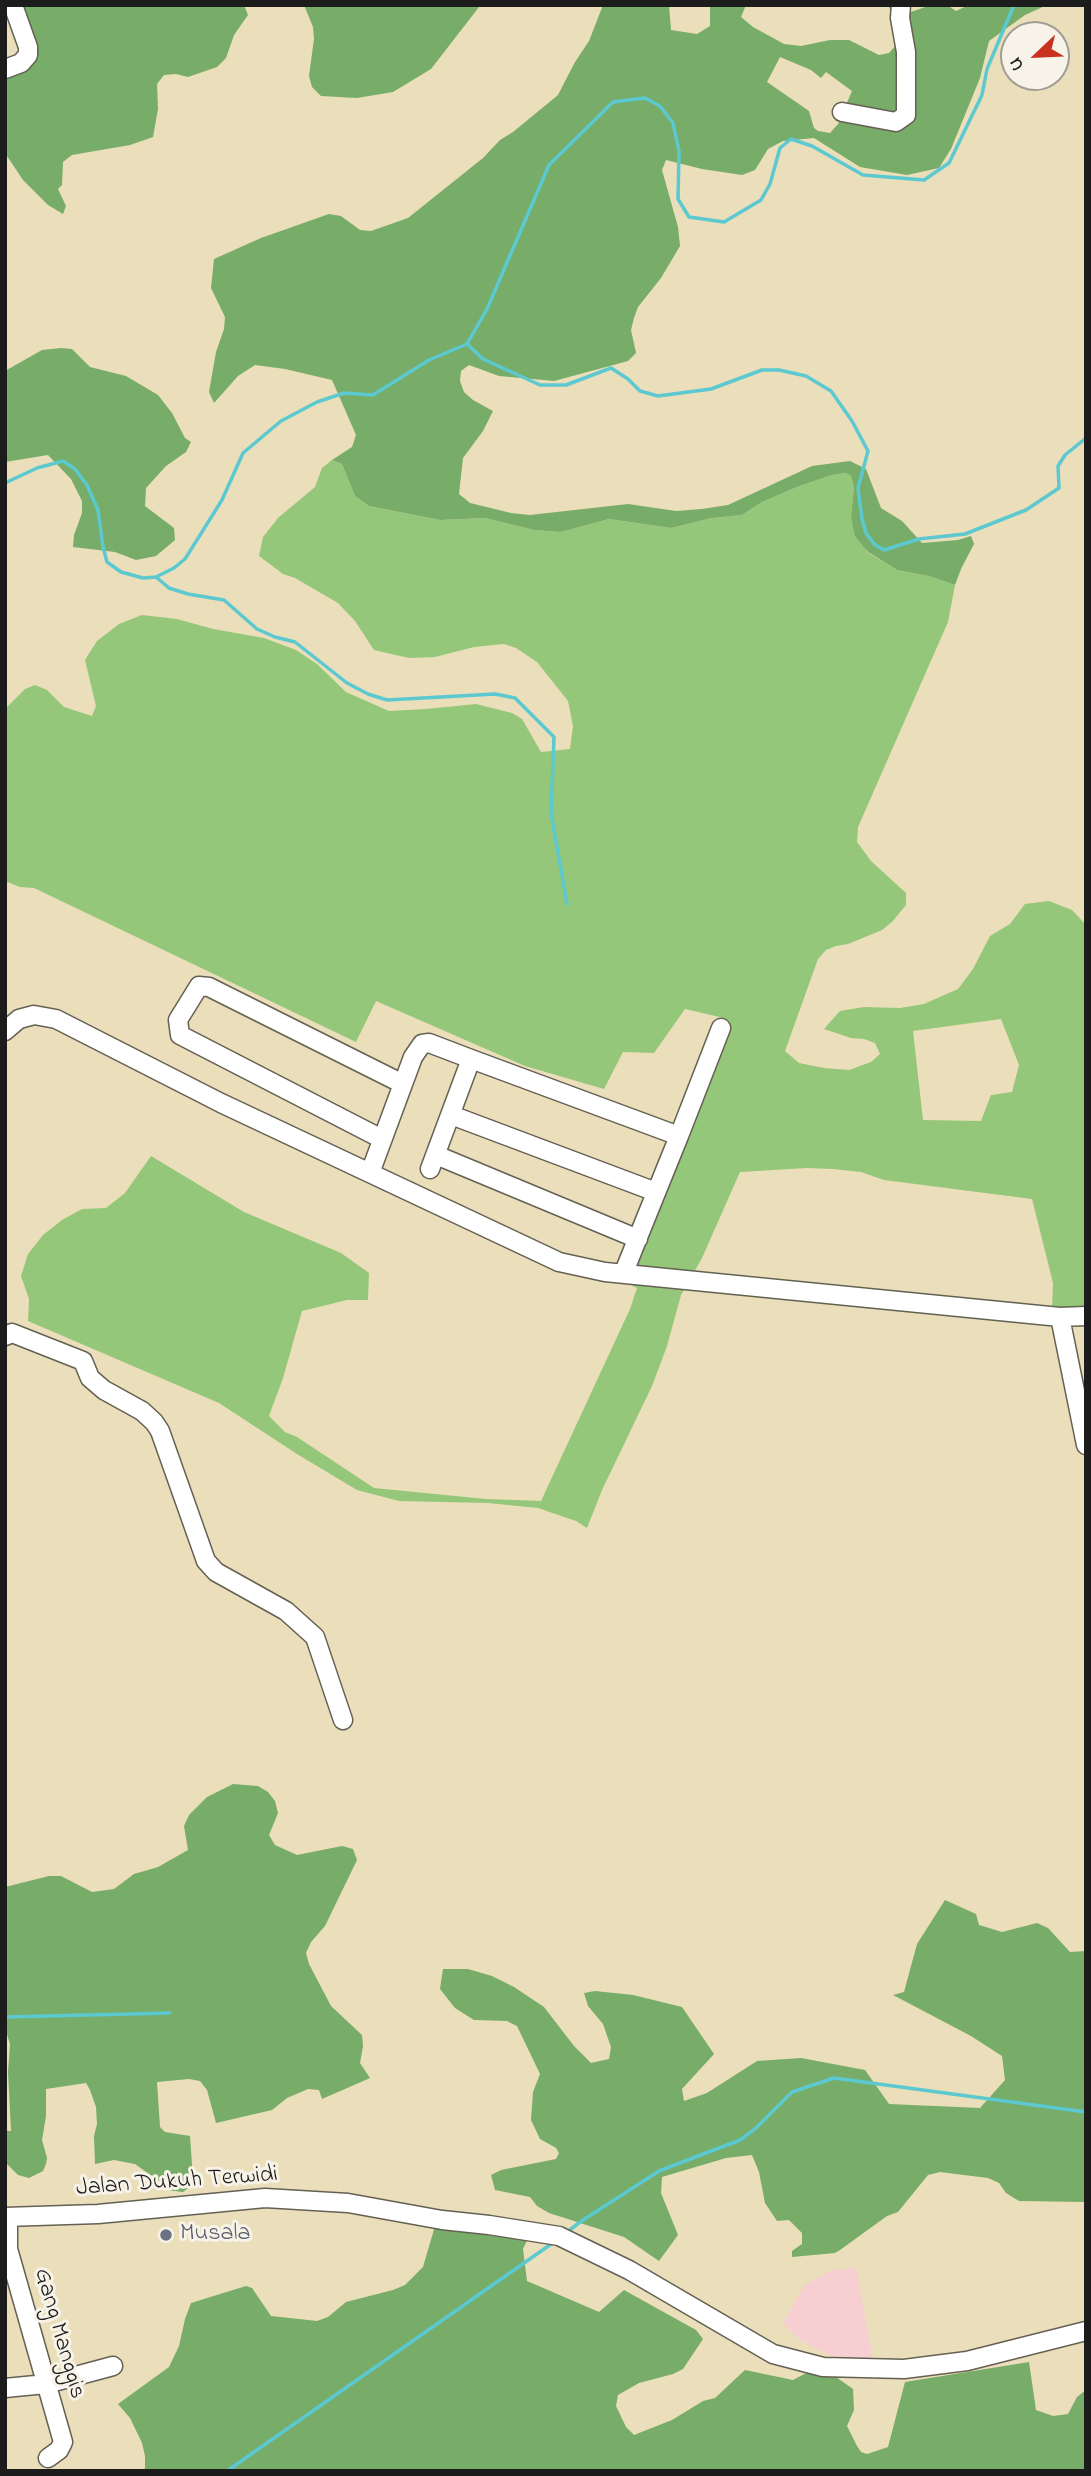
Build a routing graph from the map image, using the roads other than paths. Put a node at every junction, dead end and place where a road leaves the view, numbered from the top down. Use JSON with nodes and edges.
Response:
{"nodes":[{"id":1,"x":13,"y":5,"type":"edge"},
{"id":2,"x":901,"y":5,"type":"edge"},
{"id":3,"x":5,"y":69,"type":"edge"},
{"id":4,"x":842,"y":112,"type":"dead end"},
{"id":5,"x":721,"y":1028,"type":"dead end"},
{"id":6,"x":5,"y":1031,"type":"edge"},
{"id":7,"x":471,"y":1059,"type":"junction"},
{"id":8,"x":403,"y":1084,"type":"junction"},
{"id":9,"x":451,"y":1115,"type":"junction"},
{"id":10,"x":679,"y":1136,"type":"junction"},
{"id":11,"x":383,"y":1139,"type":"junction"},
{"id":12,"x":370,"y":1173,"type":"junction"},
{"id":13,"x":656,"y":1192,"type":"junction"},
{"id":14,"x":638,"y":1239,"type":"junction"},
{"id":15,"x":624,"y":1272,"type":"junction"},
{"id":16,"x":1086,"y":1315,"type":"edge"},
{"id":17,"x":1060,"y":1317,"type":"junction"},
{"id":18,"x":7,"y":1333,"type":"edge"},
{"id":19,"x":1086,"y":1445,"type":"edge"},
{"id":20,"x":343,"y":1720,"type":"dead end"},
{"id":21,"x":7,"y":2217,"type":"edge"},
{"id":22,"x":1086,"y":2332,"type":"edge"},
{"id":23,"x":113,"y":2366,"type":"dead end"},
{"id":24,"x":46,"y":2384,"type":"junction"},
{"id":25,"x":5,"y":2388,"type":"edge"},
{"id":26,"x":48,"y":2458,"type":"dead end"}],
"edges":[{"from":1,"to":3,"type":"street"},
{"from":2,"to":4,"type":"street"},
{"from":5,"to":10,"type":"street"},
{"from":6,"to":12,"type":"street"},
{"from":7,"to":8,"type":"street"},
{"from":7,"to":9,"type":"street"},
{"from":7,"to":10,"type":"street"},
{"from":8,"to":11,"type":"street"},
{"from":8,"to":11,"type":"street"},
{"from":9,"to":13,"type":"street"},
{"from":9,"to":14,"type":"street"},
{"from":10,"to":13,"type":"street"},
{"from":11,"to":12,"type":"street"},
{"from":12,"to":15,"type":"street"},
{"from":13,"to":14,"type":"street"},
{"from":14,"to":15,"type":"street"},
{"from":15,"to":17,"type":"street"},
{"from":16,"to":17,"type":"street"},
{"from":17,"to":19,"type":"street"},
{"from":18,"to":20,"type":"street"},
{"from":21,"to":22,"type":"street","name":"Jalan Dukuh Terwidi"},
{"from":21,"to":24,"type":"street","name":"Gang Manggis"},
{"from":23,"to":24,"type":"street"},
{"from":24,"to":25,"type":"street"},
{"from":24,"to":26,"type":"street","name":"Gang Manggis"}]}
